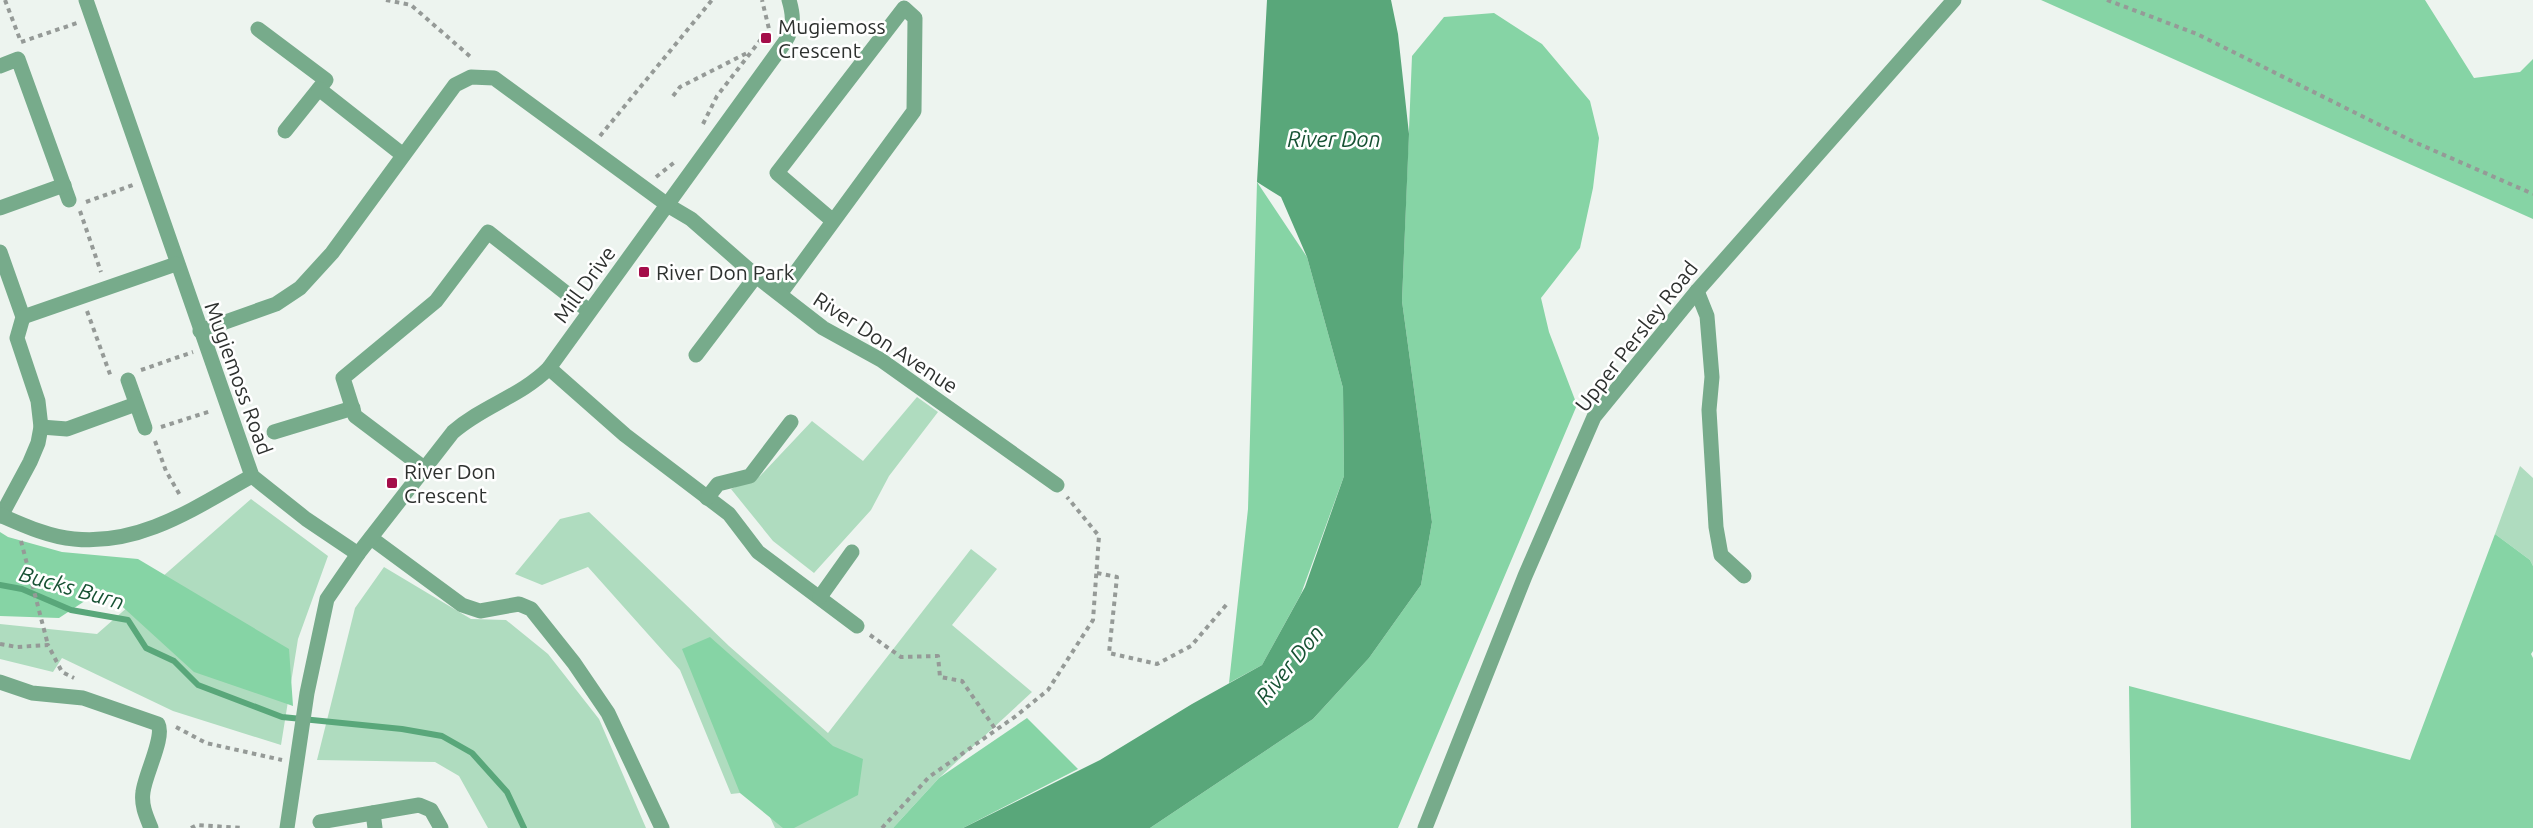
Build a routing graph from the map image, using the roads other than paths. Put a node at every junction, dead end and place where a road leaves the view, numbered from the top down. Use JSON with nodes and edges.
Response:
{"nodes":[{"id":1,"x":86,"y":0,"type":"edge"},
{"id":2,"x":789,"y":0,"type":"edge"},
{"id":3,"x":1954,"y":0,"type":"edge"},
{"id":4,"x":258,"y":29,"type":"dead end"},
{"id":5,"x":0,"y":66,"type":"edge"},
{"id":6,"x":319,"y":88,"type":"junction"},
{"id":7,"x":285,"y":131,"type":"dead end"},
{"id":8,"x":403,"y":155,"type":"junction"},
{"id":9,"x":64,"y":185,"type":"junction"},
{"id":10,"x":69,"y":200,"type":"dead end"},
{"id":11,"x":669,"y":206,"type":"junction"},
{"id":12,"x":0,"y":208,"type":"edge"},
{"id":13,"x":833,"y":221,"type":"junction"},
{"id":14,"x":0,"y":252,"type":"edge"},
{"id":15,"x":176,"y":264,"type":"junction"},
{"id":16,"x":756,"y":276,"type":"junction"},
{"id":17,"x":1697,"y":291,"type":"junction"},
{"id":18,"x":780,"y":294,"type":"junction"},
{"id":19,"x":589,"y":311,"type":"junction"},
{"id":20,"x":23,"y":316,"type":"junction"},
{"id":21,"x":200,"y":331,"type":"junction"},
{"id":22,"x":696,"y":355,"type":"dead end"},
{"id":23,"x":549,"y":368,"type":"junction"},
{"id":24,"x":128,"y":377,"type":"road end"},
{"id":25,"x":136,"y":404,"type":"junction"},
{"id":26,"x":353,"y":408,"type":"junction"},
{"id":27,"x":791,"y":422,"type":"dead end"},
{"id":28,"x":41,"y":427,"type":"junction"},
{"id":29,"x":145,"y":428,"type":"dead end"},
{"id":30,"x":274,"y":432,"type":"dead end"},
{"id":31,"x":424,"y":468,"type":"junction"},
{"id":32,"x":252,"y":476,"type":"junction"},
{"id":33,"x":1057,"y":485,"type":"road end"},
{"id":34,"x":707,"y":498,"type":"junction"},
{"id":35,"x":1,"y":516,"type":"edge"},
{"id":36,"x":371,"y":538,"type":"junction"},
{"id":37,"x":852,"y":552,"type":"dead end"},
{"id":38,"x":358,"y":554,"type":"junction"},
{"id":39,"x":1744,"y":576,"type":"dead end"},
{"id":40,"x":820,"y":597,"type":"junction"},
{"id":41,"x":857,"y":626,"type":"road end"},
{"id":42,"x":0,"y":682,"type":"edge"},
{"id":43,"x":374,"y":820,"type":"edge"},
{"id":44,"x":320,"y":822,"type":"dead end"},
{"id":45,"x":151,"y":828,"type":"edge"},
{"id":46,"x":287,"y":828,"type":"edge"},
{"id":47,"x":441,"y":828,"type":"edge"},
{"id":48,"x":662,"y":828,"type":"edge"},
{"id":49,"x":1425,"y":828,"type":"edge"}],
"edges":[{"from":1,"to":15,"type":"street","name":"Mugiemoss Road"},
{"from":2,"to":11,"type":"street","name":"Mill Drive"},
{"from":3,"to":17,"type":"street","name":"Upper Persley Road"},
{"from":4,"to":6,"type":"street"},
{"from":5,"to":9,"type":"street"},
{"from":6,"to":7,"type":"street"},
{"from":6,"to":8,"type":"street"},
{"from":8,"to":11,"type":"street"},
{"from":8,"to":21,"type":"street"},
{"from":9,"to":10,"type":"street"},
{"from":9,"to":12,"type":"street"},
{"from":11,"to":16,"type":"street","name":"River Don Avenue"},
{"from":11,"to":19,"type":"street","name":"Mill Drive"},
{"from":13,"to":13,"type":"street"},
{"from":13,"to":18,"type":"street"},
{"from":14,"to":20,"type":"street"},
{"from":15,"to":20,"type":"street"},
{"from":15,"to":21,"type":"street","name":"Mugiemoss Road"},
{"from":16,"to":18,"type":"street","name":"River Don Avenue"},
{"from":16,"to":22,"type":"street"},
{"from":17,"to":39,"type":"street"},
{"from":17,"to":49,"type":"street","name":"Upper Persley Road"},
{"from":18,"to":33,"type":"street","name":"River Don Avenue"},
{"from":19,"to":23,"type":"street","name":"Mill Drive"},
{"from":19,"to":26,"type":"street"},
{"from":20,"to":28,"type":"street"},
{"from":21,"to":32,"type":"street","name":"Mugiemoss Road"},
{"from":23,"to":31,"type":"street","name":"Mill Drive"},
{"from":23,"to":34,"type":"street"},
{"from":24,"to":25,"type":"street"},
{"from":25,"to":28,"type":"street"},
{"from":25,"to":29,"type":"street"},
{"from":26,"to":30,"type":"street"},
{"from":26,"to":31,"type":"street"},
{"from":27,"to":34,"type":"street"},
{"from":28,"to":35,"type":"street"},
{"from":31,"to":36,"type":"street","name":"Mill Drive"},
{"from":32,"to":35,"type":"street"},
{"from":32,"to":38,"type":"street","name":"Mugiemoss Road"},
{"from":34,"to":40,"type":"street"},
{"from":36,"to":38,"type":"street","name":"Mill Drive"},
{"from":36,"to":48,"type":"street"},
{"from":37,"to":40,"type":"street"},
{"from":38,"to":46,"type":"street"},
{"from":40,"to":41,"type":"street"},
{"from":42,"to":45,"type":"street"},
{"from":43,"to":44,"type":"street"},
{"from":43,"to":47,"type":"street"}]}
